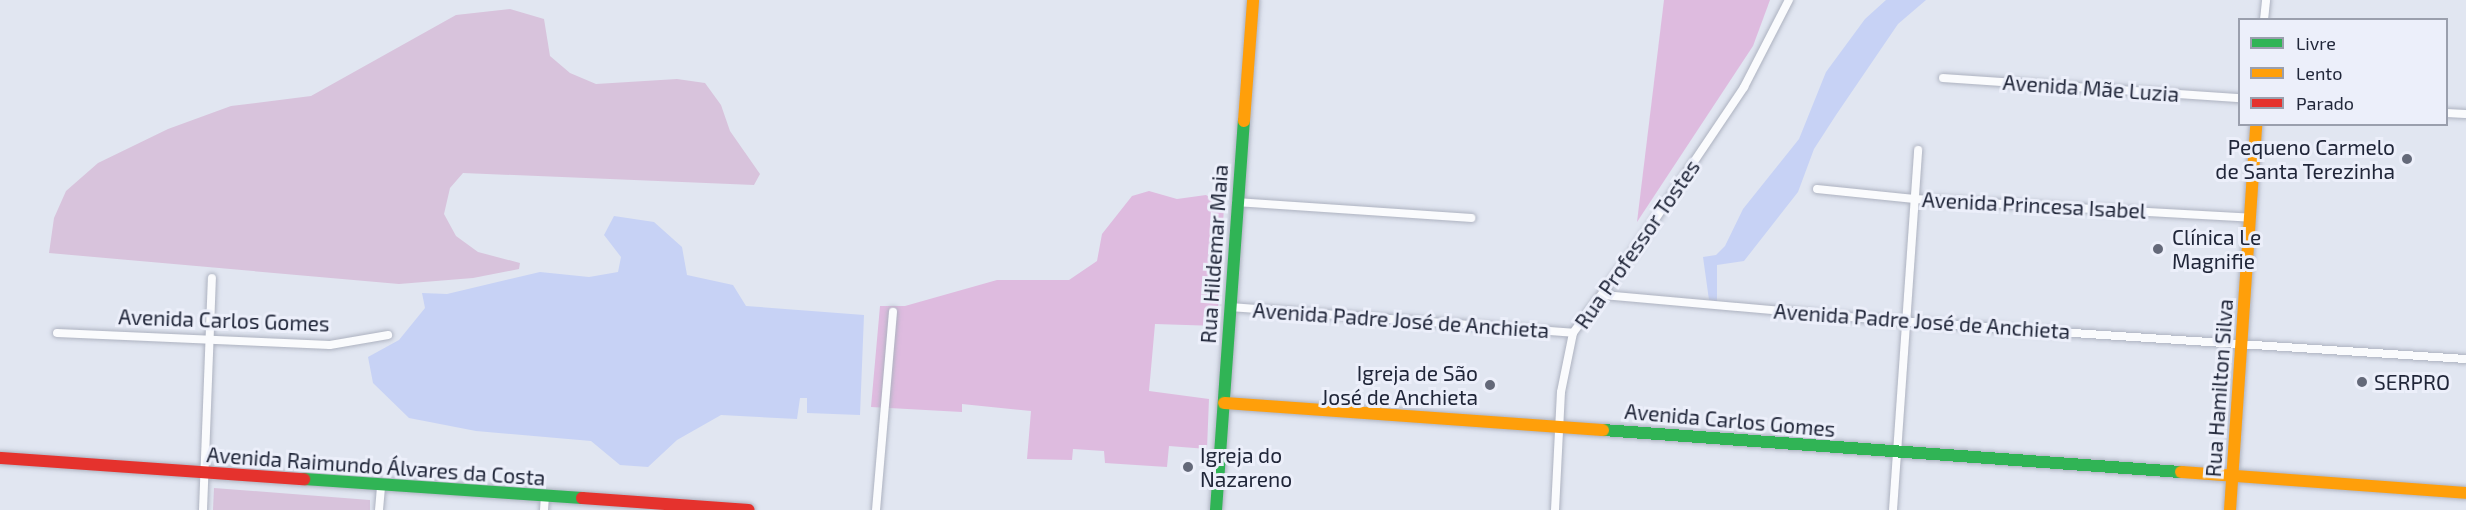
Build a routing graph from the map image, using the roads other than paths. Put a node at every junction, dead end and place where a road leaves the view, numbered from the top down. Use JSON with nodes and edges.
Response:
{"nodes":[{"id":1,"x":1253,"y":0,"type":"edge"},
{"id":2,"x":1789,"y":0,"type":"edge"},
{"id":3,"x":2266,"y":0,"type":"edge"},
{"id":4,"x":2264,"y":18,"type":"edge"},
{"id":5,"x":1943,"y":78,"type":"dead end"},
{"id":6,"x":2238,"y":99,"type":"edge"},
{"id":7,"x":2448,"y":113,"type":"edge"},
{"id":8,"x":2466,"y":114,"type":"edge"},
{"id":9,"x":2256,"y":126,"type":"edge"},
{"id":10,"x":1918,"y":150,"type":"dead end"},
{"id":11,"x":1817,"y":189,"type":"dead end"},
{"id":12,"x":1914,"y":199,"type":"junction"},
{"id":13,"x":1236,"y":202,"type":"junction"},
{"id":14,"x":1471,"y":218,"type":"dead end"},
{"id":15,"x":2251,"y":218,"type":"junction"},
{"id":16,"x":212,"y":278,"type":"dead end"},
{"id":17,"x":1603,"y":295,"type":"junction"},
{"id":18,"x":1230,"y":307,"type":"junction"},
{"id":19,"x":893,"y":312,"type":"dead end"},
{"id":20,"x":1907,"y":322,"type":"junction"},
{"id":21,"x":57,"y":333,"type":"dead end"},
{"id":22,"x":1573,"y":333,"type":"junction"},
{"id":23,"x":388,"y":335,"type":"dead end"},
{"id":24,"x":210,"y":338,"type":"junction"},
{"id":25,"x":2241,"y":342,"type":"junction"},
{"id":26,"x":2466,"y":359,"type":"edge"},
{"id":27,"x":1224,"y":403,"type":"junction"},
{"id":28,"x":1561,"y":425,"type":"junction"},
{"id":29,"x":1897,"y":454,"type":"junction"},
{"id":30,"x":0,"y":459,"type":"edge"},
{"id":31,"x":206,"y":475,"type":"junction"},
{"id":32,"x":2232,"y":478,"type":"junction"},
{"id":33,"x":381,"y":485,"type":"junction"},
{"id":34,"x":2466,"y":493,"type":"edge"},
{"id":35,"x":545,"y":496,"type":"junction"},
{"id":36,"x":203,"y":510,"type":"edge"},
{"id":37,"x":379,"y":510,"type":"edge"},
{"id":38,"x":544,"y":510,"type":"edge"},
{"id":39,"x":749,"y":510,"type":"edge"},
{"id":40,"x":876,"y":510,"type":"edge"},
{"id":41,"x":1216,"y":510,"type":"edge"},
{"id":42,"x":1555,"y":510,"type":"edge"},
{"id":43,"x":1893,"y":510,"type":"edge"},
{"id":44,"x":2230,"y":510,"type":"edge"}],
"edges":[{"from":1,"to":13,"type":"street","name":"Rua Hildemar Maia"},
{"from":2,"to":17,"type":"street","name":"Rua Professor Tostes"},
{"from":3,"to":4,"type":"street"},
{"from":5,"to":6,"type":"street","name":"Avenida Mãe Luzia"},
{"from":7,"to":8,"type":"street"},
{"from":9,"to":15,"type":"street","name":"Rua Hamilton Silva"},
{"from":10,"to":12,"type":"street"},
{"from":11,"to":12,"type":"street","name":"Avenida Princesa Isabel"},
{"from":12,"to":15,"type":"street","name":"Avenida Princesa Isabel"},
{"from":12,"to":20,"type":"street"},
{"from":13,"to":14,"type":"street"},
{"from":13,"to":18,"type":"street","name":"Rua Hildemar Maia"},
{"from":15,"to":25,"type":"street","name":"Rua Hamilton Silva"},
{"from":16,"to":24,"type":"street"},
{"from":17,"to":20,"type":"street","name":"Avenida Padre José de Anchieta"},
{"from":17,"to":22,"type":"street","name":"Rua Professor Tostes"},
{"from":18,"to":22,"type":"street","name":"Avenida Padre José de Anchieta"},
{"from":18,"to":27,"type":"street","name":"Rua Hildemar Maia"},
{"from":19,"to":40,"type":"street"},
{"from":20,"to":25,"type":"street","name":"Avenida Padre José de Anchieta"},
{"from":20,"to":29,"type":"street"},
{"from":21,"to":24,"type":"street","name":"Avenida Carlos Gomes"},
{"from":22,"to":28,"type":"street","name":"Rua Professor Tostes"},
{"from":23,"to":24,"type":"street","name":"Avenida Carlos Gomes"},
{"from":24,"to":31,"type":"street"},
{"from":25,"to":26,"type":"street","name":"Avenida Padre José de Anchieta"},
{"from":25,"to":32,"type":"street","name":"Rua Hamilton Silva"},
{"from":27,"to":28,"type":"street","name":"Avenida Carlos Gomes"},
{"from":27,"to":41,"type":"street","name":"Rua Hildemar Maia"},
{"from":28,"to":29,"type":"street","name":"Avenida Carlos Gomes"},
{"from":28,"to":42,"type":"street","name":"Rua Professor Tostes"},
{"from":29,"to":32,"type":"street","name":"Avenida Carlos Gomes"},
{"from":29,"to":43,"type":"street"},
{"from":30,"to":31,"type":"street","name":"Avenida Raimundo Álvares da Costa"},
{"from":31,"to":33,"type":"street","name":"Avenida Raimundo Álvares da Costa"},
{"from":31,"to":36,"type":"street"},
{"from":32,"to":34,"type":"street","name":"Avenida Carlos Gomes"},
{"from":32,"to":44,"type":"street","name":"Rua Hamilton Silva"},
{"from":33,"to":35,"type":"street","name":"Avenida Raimundo Álvares da Costa"},
{"from":33,"to":37,"type":"street"},
{"from":35,"to":38,"type":"street"},
{"from":35,"to":39,"type":"street","name":"Avenida Raimundo Álvares da Costa"}]}
